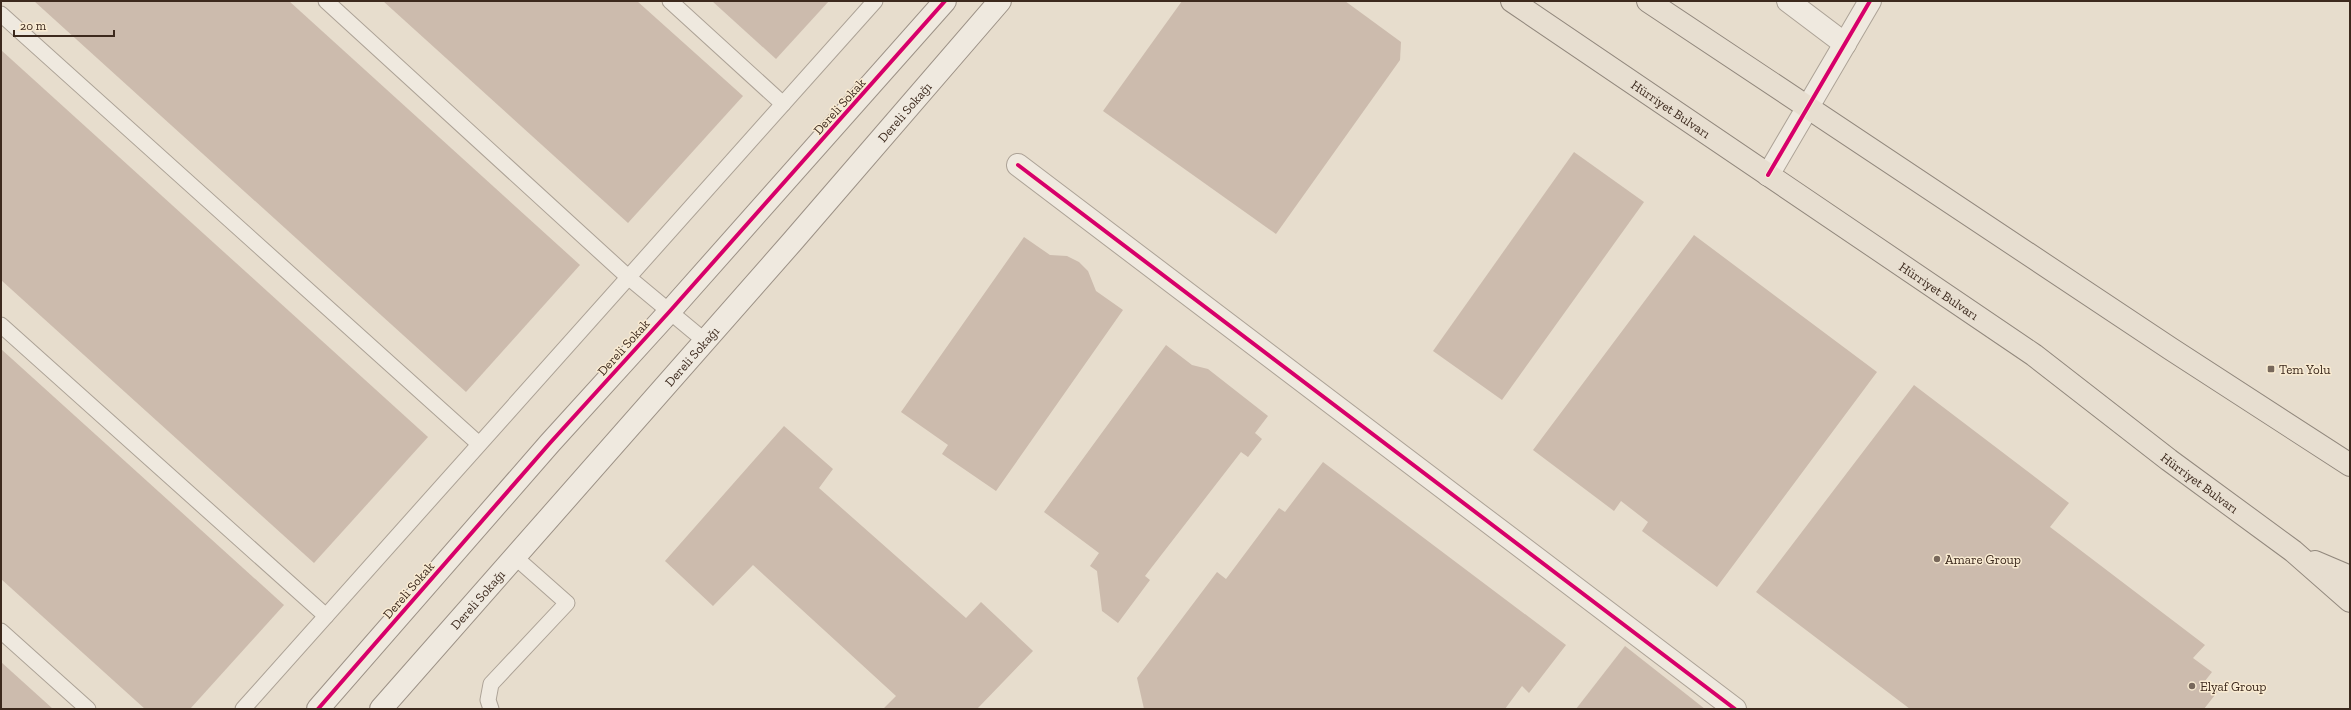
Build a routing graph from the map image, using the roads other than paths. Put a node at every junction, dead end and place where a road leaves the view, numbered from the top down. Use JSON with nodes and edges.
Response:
{"nodes":[{"id":1,"x":326,"y":1,"type":"edge"},
{"id":2,"x":670,"y":1,"type":"edge"},
{"id":3,"x":875,"y":1,"type":"edge"},
{"id":4,"x":945,"y":1,"type":"edge"},
{"id":5,"x":1000,"y":1,"type":"edge"},
{"id":6,"x":1512,"y":1,"type":"edge"},
{"id":7,"x":1648,"y":1,"type":"edge"},
{"id":8,"x":1788,"y":1,"type":"edge"},
{"id":9,"x":1870,"y":1,"type":"edge"},
{"id":10,"x":1,"y":14,"type":"edge"},
{"id":11,"x":1845,"y":44,"type":"junction"},
{"id":12,"x":783,"y":104,"type":"junction"},
{"id":13,"x":1808,"y":107,"type":"junction"},
{"id":14,"x":1018,"y":165,"type":"dead end"},
{"id":15,"x":1768,"y":175,"type":"junction"},
{"id":16,"x":628,"y":277,"type":"junction"},
{"id":17,"x":670,"y":311,"type":"junction"},
{"id":18,"x":1,"y":325,"type":"edge"},
{"id":19,"x":705,"y":341,"type":"junction"},
{"id":20,"x":479,"y":444,"type":"junction"},
{"id":21,"x":2350,"y":465,"type":"edge"},
{"id":22,"x":2292,"y":551,"type":"junction"},
{"id":23,"x":515,"y":557,"type":"junction"},
{"id":24,"x":2350,"y":577,"type":"edge"},
{"id":25,"x":2350,"y":601,"type":"edge"},
{"id":26,"x":326,"y":616,"type":"junction"},
{"id":27,"x":1,"y":631,"type":"edge"},
{"id":28,"x":88,"y":709,"type":"edge"},
{"id":29,"x":244,"y":709,"type":"edge"},
{"id":30,"x":318,"y":709,"type":"edge"},
{"id":31,"x":381,"y":709,"type":"edge"},
{"id":32,"x":491,"y":709,"type":"edge"},
{"id":33,"x":1735,"y":709,"type":"edge"}],
"edges":[{"from":1,"to":16,"type":"lane"},
{"from":2,"to":12,"type":"lane"},
{"from":3,"to":12,"type":"lane"},
{"from":4,"to":17,"type":"street","name":"Dereli Sokak"},
{"from":5,"to":19,"type":"street","name":"Dereli Sokağı"},
{"from":6,"to":15,"type":"main road","name":"Hürriyet Bulvarı"},
{"from":7,"to":13,"type":"main road"},
{"from":8,"to":11,"type":"street"},
{"from":9,"to":11,"type":"street"},
{"from":10,"to":20,"type":"lane"},
{"from":11,"to":13,"type":"street"},
{"from":12,"to":16,"type":"lane"},
{"from":13,"to":15,"type":"street"},
{"from":13,"to":21,"type":"main road"},
{"from":14,"to":33,"type":"street"},
{"from":15,"to":22,"type":"main road","name":"Hürriyet Bulvarı"},
{"from":16,"to":17,"type":"lane"},
{"from":16,"to":20,"type":"lane"},
{"from":17,"to":19,"type":"lane"},
{"from":17,"to":30,"type":"street","name":"Dereli Sokak"},
{"from":18,"to":26,"type":"lane"},
{"from":19,"to":23,"type":"street","name":"Dereli Sokağı"},
{"from":20,"to":26,"type":"lane"},
{"from":22,"to":24,"type":"main road"},
{"from":22,"to":25,"type":"main road","name":"Hürriyet Bulvarı"},
{"from":23,"to":31,"type":"street","name":"Dereli Sokağı"},
{"from":23,"to":32,"type":"lane"},
{"from":26,"to":29,"type":"lane"},
{"from":27,"to":28,"type":"lane"}]}
